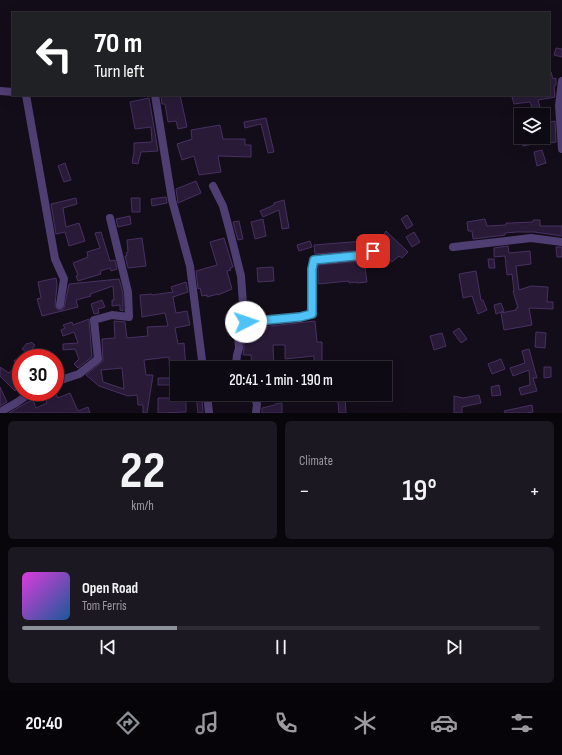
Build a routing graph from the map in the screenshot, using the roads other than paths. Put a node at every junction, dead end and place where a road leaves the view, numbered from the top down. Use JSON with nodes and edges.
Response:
{"nodes":[{"id":1,"x":562,"y":81,"type":"edge"},
{"id":2,"x":0,"y":91,"type":"edge"},
{"id":3,"x":12,"y":92,"type":"edge"},
{"id":4,"x":26,"y":96,"type":"edge"},
{"id":5,"x":155,"y":96,"type":"edge"},
{"id":6,"x":562,"y":149,"type":"edge"},
{"id":7,"x":213,"y":186,"type":"dead end"},
{"id":8,"x":110,"y":218,"type":"dead end"},
{"id":9,"x":562,"y":242,"type":"edge"},
{"id":10,"x":453,"y":247,"type":"dead end"},
{"id":11,"x":373,"y":251,"type":"dead end"},
{"id":12,"x":60,"y":305,"type":"dead end"},
{"id":13,"x":237,"y":322,"type":"junction"},
{"id":14,"x":202,"y":361,"type":"edge"},
{"id":15,"x":236,"y":361,"type":"edge"},
{"id":16,"x":64,"y":379,"type":"edge"},
{"id":17,"x":19,"y":401,"type":"edge"},
{"id":18,"x":208,"y":401,"type":"edge"},
{"id":19,"x":256,"y":401,"type":"edge"},
{"id":20,"x":0,"y":412,"type":"edge"},
{"id":21,"x":209,"y":413,"type":"edge"},
{"id":22,"x":256,"y":413,"type":"edge"}],
"edges":[{"from":1,"to":6,"type":"street"},
{"from":2,"to":3,"type":"street"},
{"from":4,"to":12,"type":"street"},
{"from":5,"to":14,"type":"street"},
{"from":7,"to":13,"type":"street"},
{"from":8,"to":16,"type":"street"},
{"from":9,"to":10,"type":"street"},
{"from":11,"to":13,"type":"street"},
{"from":13,"to":15,"type":"street"},
{"from":17,"to":20,"type":"street"},
{"from":18,"to":21,"type":"street"},
{"from":19,"to":22,"type":"street"}]}
